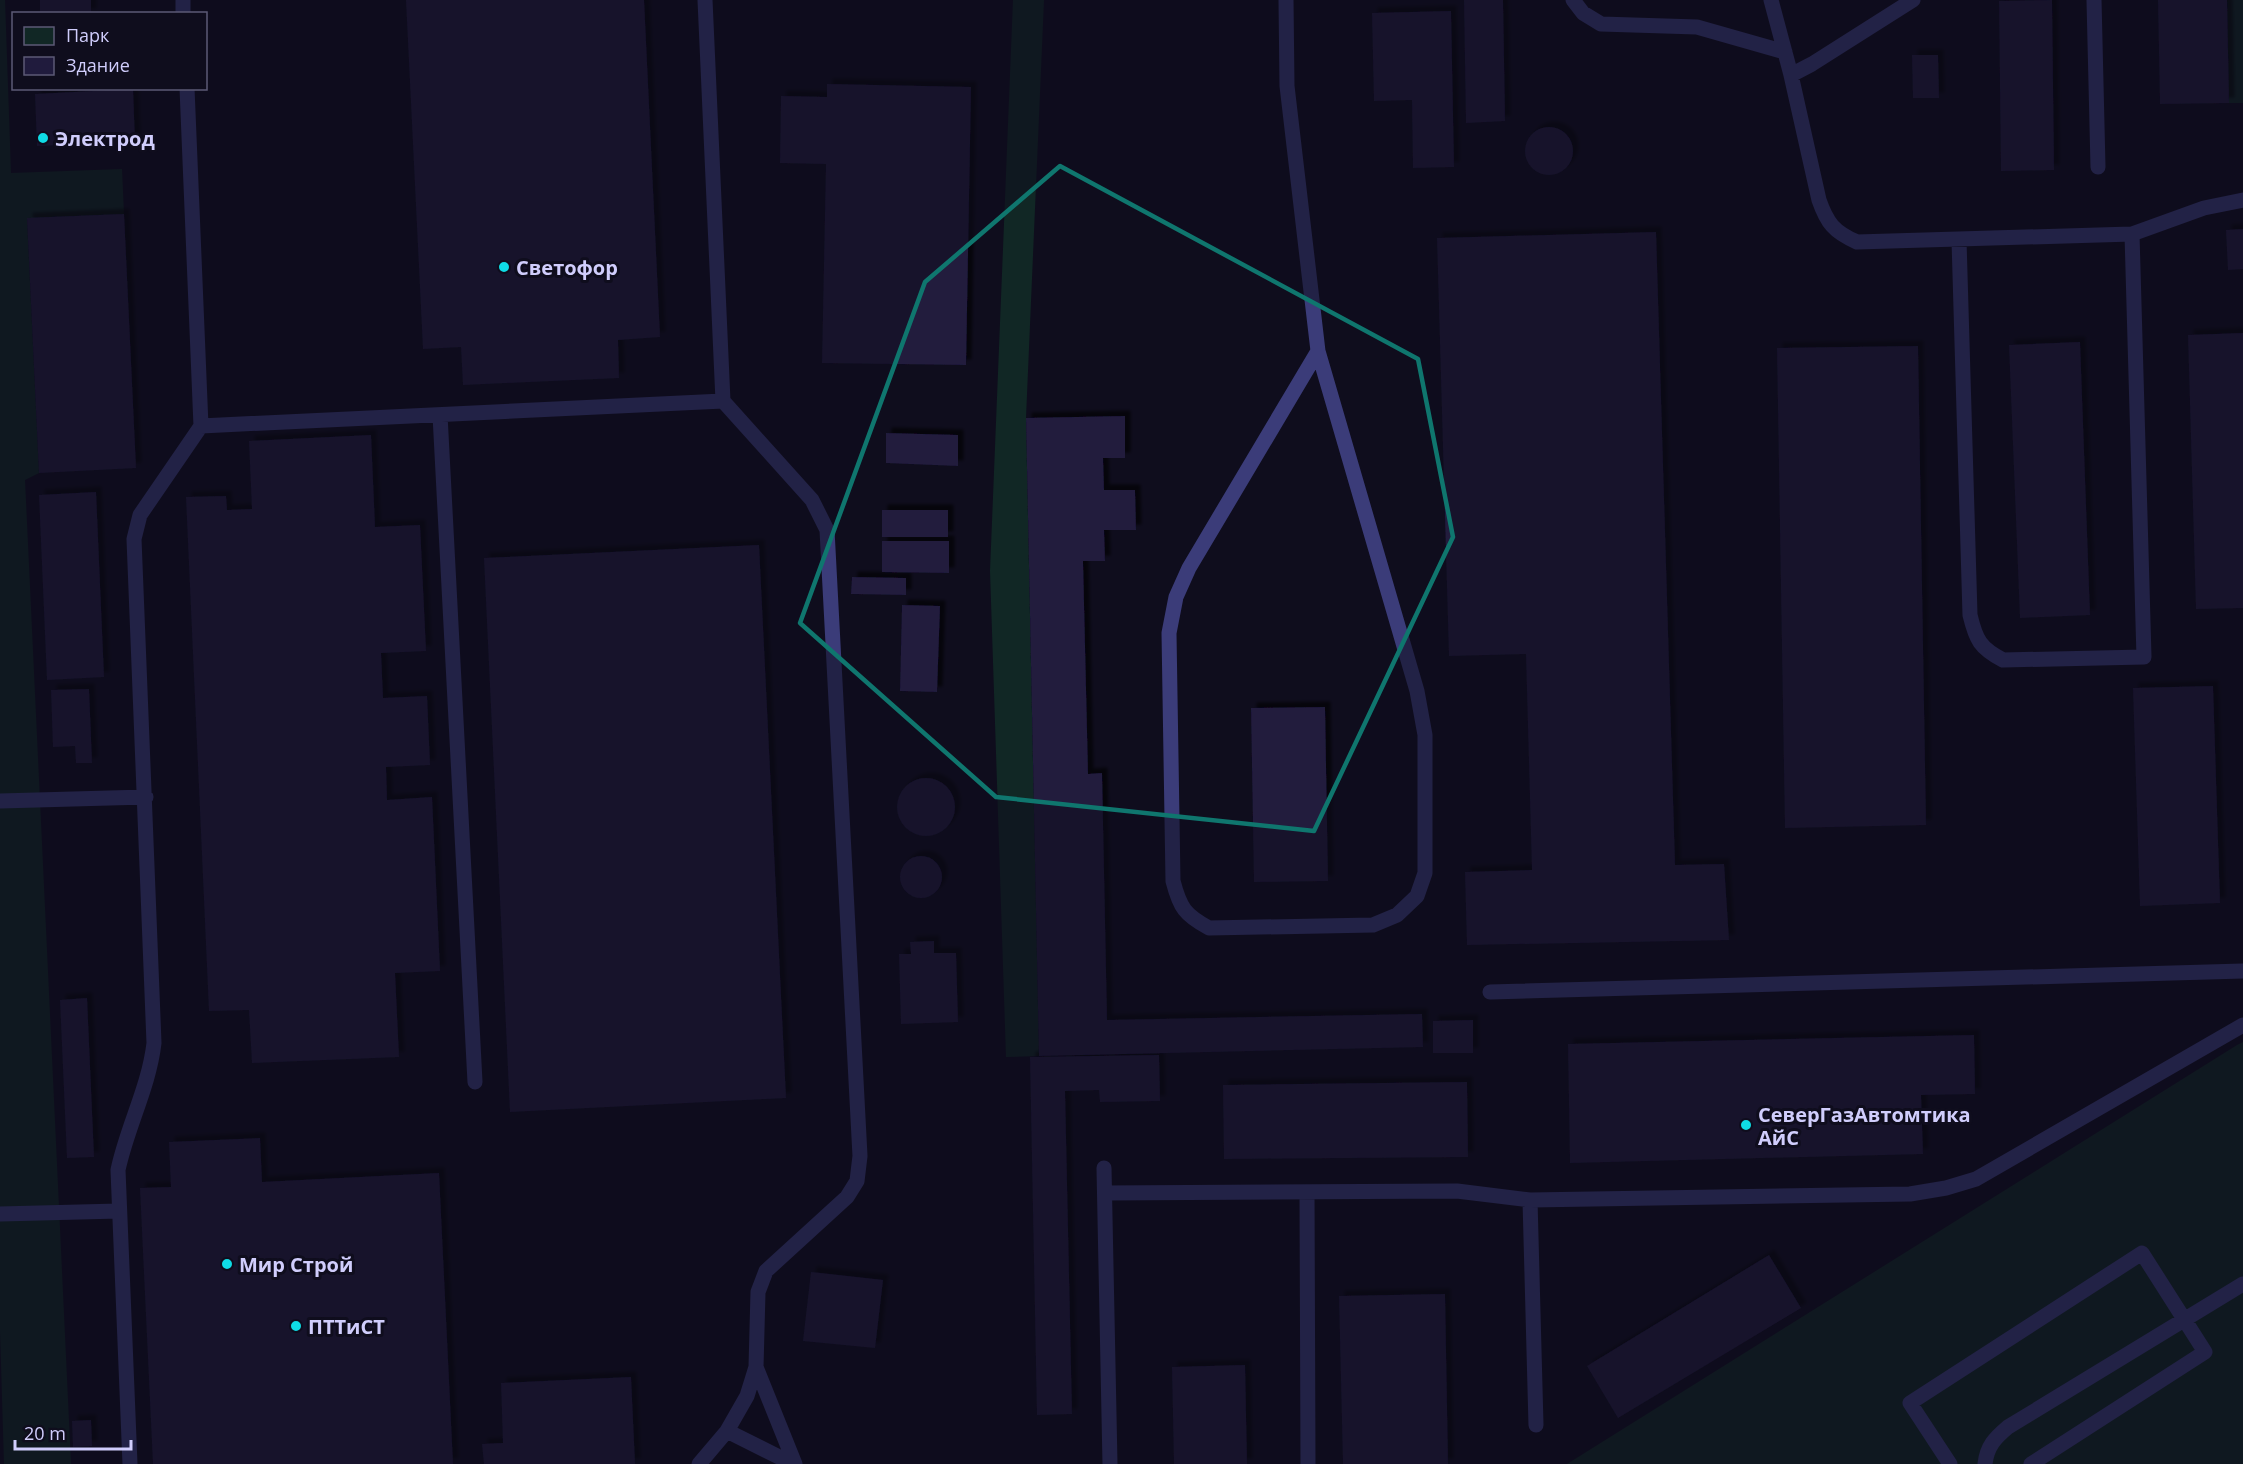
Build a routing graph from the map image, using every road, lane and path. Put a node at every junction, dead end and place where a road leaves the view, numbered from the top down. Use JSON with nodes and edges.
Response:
{"nodes":[{"id":1,"x":705,"y":0,"type":"edge"},
{"id":2,"x":1286,"y":0,"type":"edge"},
{"id":3,"x":1573,"y":0,"type":"edge"},
{"id":4,"x":1771,"y":0,"type":"edge"},
{"id":5,"x":1913,"y":0,"type":"edge"},
{"id":6,"x":2094,"y":0,"type":"edge"},
{"id":7,"x":1785,"y":52,"type":"junction"},
{"id":8,"x":1791,"y":75,"type":"junction"},
{"id":9,"x":187,"y":90,"type":"edge"},
{"id":10,"x":2098,"y":167,"type":"dead end"},
{"id":11,"x":2243,"y":200,"type":"edge"},
{"id":12,"x":2132,"y":234,"type":"junction"},
{"id":13,"x":1959,"y":240,"type":"junction"},
{"id":14,"x":1318,"y":351,"type":"junction"},
{"id":15,"x":723,"y":401,"type":"junction"},
{"id":16,"x":440,"y":415,"type":"junction"},
{"id":17,"x":201,"y":426,"type":"junction"},
{"id":18,"x":146,"y":797,"type":"junction"},
{"id":19,"x":0,"y":801,"type":"edge"},
{"id":20,"x":2243,"y":971,"type":"edge"},
{"id":21,"x":1490,"y":992,"type":"dead end"},
{"id":22,"x":2243,"y":1025,"type":"edge"},
{"id":23,"x":475,"y":1082,"type":"dead end"},
{"id":24,"x":1104,"y":1168,"type":"dead end"},
{"id":25,"x":1307,"y":1192,"type":"junction"},
{"id":26,"x":1105,"y":1193,"type":"junction"},
{"id":27,"x":1530,"y":1200,"type":"junction"},
{"id":28,"x":119,"y":1211,"type":"junction"},
{"id":29,"x":0,"y":1214,"type":"edge"},
{"id":30,"x":2243,"y":1284,"type":"edge"},
{"id":31,"x":2185,"y":1319,"type":"junction"},
{"id":32,"x":756,"y":1367,"type":"junction"},
{"id":33,"x":1536,"y":1425,"type":"dead end"},
{"id":34,"x":727,"y":1431,"type":"junction"},
{"id":35,"x":130,"y":1464,"type":"edge"},
{"id":36,"x":699,"y":1464,"type":"edge"},
{"id":37,"x":794,"y":1464,"type":"edge"},
{"id":38,"x":1110,"y":1464,"type":"edge"},
{"id":39,"x":1308,"y":1464,"type":"edge"},
{"id":40,"x":1950,"y":1464,"type":"edge"},
{"id":41,"x":1985,"y":1464,"type":"edge"},
{"id":42,"x":2031,"y":1464,"type":"edge"}],
"edges":[{"from":1,"to":15,"type":"lane"},
{"from":2,"to":14,"type":"lane"},
{"from":3,"to":7,"type":"lane"},
{"from":4,"to":7,"type":"lane"},
{"from":5,"to":8,"type":"lane"},
{"from":6,"to":10,"type":"lane"},
{"from":7,"to":8,"type":"lane"},
{"from":8,"to":13,"type":"lane"},
{"from":9,"to":17,"type":"lane"},
{"from":11,"to":12,"type":"lane"},
{"from":12,"to":13,"type":"lane"},
{"from":12,"to":13,"type":"lane"},
{"from":14,"to":14,"type":"lane"},
{"from":15,"to":16,"type":"lane"},
{"from":15,"to":32,"type":"lane"},
{"from":16,"to":17,"type":"lane"},
{"from":16,"to":23,"type":"lane"},
{"from":17,"to":18,"type":"lane"},
{"from":18,"to":19,"type":"lane"},
{"from":18,"to":28,"type":"lane"},
{"from":20,"to":21,"type":"lane"},
{"from":22,"to":27,"type":"lane"},
{"from":24,"to":26,"type":"lane"},
{"from":25,"to":26,"type":"lane"},
{"from":25,"to":27,"type":"lane"},
{"from":25,"to":39,"type":"lane"},
{"from":26,"to":38,"type":"lane"},
{"from":27,"to":33,"type":"lane"},
{"from":28,"to":29,"type":"lane"},
{"from":28,"to":35,"type":"lane"},
{"from":30,"to":31,"type":"lane"},
{"from":31,"to":40,"type":"lane"},
{"from":31,"to":41,"type":"lane"},
{"from":31,"to":42,"type":"lane"},
{"from":32,"to":34,"type":"lane"},
{"from":32,"to":37,"type":"lane"},
{"from":34,"to":36,"type":"lane"},
{"from":34,"to":37,"type":"lane"}]}
